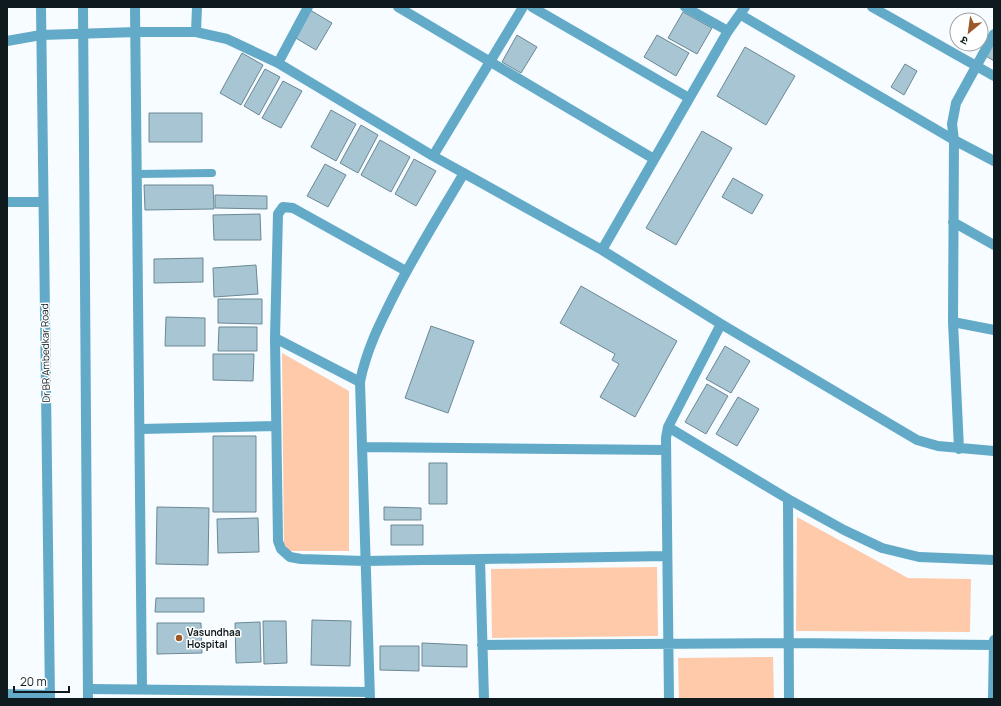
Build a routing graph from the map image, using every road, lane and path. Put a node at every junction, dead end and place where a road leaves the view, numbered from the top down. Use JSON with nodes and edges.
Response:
{"nodes":[{"id":1,"x":41,"y":7,"type":"edge"},
{"id":2,"x":82,"y":7,"type":"edge"},
{"id":3,"x":135,"y":7,"type":"edge"},
{"id":4,"x":197,"y":7,"type":"edge"},
{"id":5,"x":308,"y":7,"type":"edge"},
{"id":6,"x":398,"y":7,"type":"edge"},
{"id":7,"x":523,"y":7,"type":"edge"},
{"id":8,"x":532,"y":7,"type":"edge"},
{"id":9,"x":685,"y":7,"type":"edge"},
{"id":10,"x":872,"y":7,"type":"edge"},
{"id":11,"x":743,"y":11,"type":"edge"},
{"id":12,"x":728,"y":31,"type":"junction"},
{"id":13,"x":137,"y":32,"type":"junction"},
{"id":14,"x":196,"y":32,"type":"junction"},
{"id":15,"x":83,"y":33,"type":"junction"},
{"id":16,"x":994,"y":34,"type":"edge"},
{"id":17,"x":41,"y":35,"type":"junction"},
{"id":18,"x":7,"y":41,"type":"edge"},
{"id":19,"x":491,"y":62,"type":"junction"},
{"id":20,"x":278,"y":63,"type":"junction"},
{"id":21,"x":976,"y":67,"type":"junction"},
{"id":22,"x":994,"y":76,"type":"edge"},
{"id":23,"x":689,"y":98,"type":"junction"},
{"id":24,"x":954,"y":140,"type":"junction"},
{"id":25,"x":433,"y":156,"type":"junction"},
{"id":26,"x":654,"y":159,"type":"junction"},
{"id":27,"x":994,"y":161,"type":"edge"},
{"id":28,"x":212,"y":173,"type":"dead end"},
{"id":29,"x":138,"y":174,"type":"junction"},
{"id":30,"x":464,"y":174,"type":"junction"},
{"id":31,"x":7,"y":202,"type":"edge"},
{"id":32,"x":43,"y":202,"type":"junction"},
{"id":33,"x":953,"y":222,"type":"junction"},
{"id":34,"x":994,"y":244,"type":"edge"},
{"id":35,"x":602,"y":250,"type":"junction"},
{"id":36,"x":406,"y":271,"type":"junction"},
{"id":37,"x":953,"y":322,"type":"junction"},
{"id":38,"x":721,"y":324,"type":"junction"},
{"id":39,"x":994,"y":330,"type":"edge"},
{"id":40,"x":275,"y":338,"type":"junction"},
{"id":41,"x":360,"y":382,"type":"junction"},
{"id":42,"x":276,"y":426,"type":"junction"},
{"id":43,"x":668,"y":427,"type":"junction"},
{"id":44,"x":140,"y":429,"type":"junction"},
{"id":45,"x":362,"y":447,"type":"junction"},
{"id":46,"x":959,"y":448,"type":"junction"},
{"id":47,"x":666,"y":450,"type":"junction"},
{"id":48,"x":994,"y":451,"type":"edge"},
{"id":49,"x":788,"y":499,"type":"junction"},
{"id":50,"x":667,"y":556,"type":"junction"},
{"id":51,"x":480,"y":559,"type":"junction"},
{"id":52,"x":994,"y":560,"type":"edge"},
{"id":53,"x":365,"y":561,"type":"junction"},
{"id":54,"x":994,"y":640,"type":"edge"},
{"id":55,"x":790,"y":643,"type":"junction"},
{"id":56,"x":482,"y":645,"type":"junction"},
{"id":57,"x":668,"y":645,"type":"junction"},
{"id":58,"x":994,"y":645,"type":"edge"},
{"id":59,"x":88,"y":688,"type":"junction"},
{"id":60,"x":142,"y":688,"type":"junction"},
{"id":61,"x":7,"y":694,"type":"edge"},
{"id":62,"x":369,"y":696,"type":"edge"},
{"id":63,"x":50,"y":697,"type":"edge"},
{"id":64,"x":88,"y":699,"type":"edge"},
{"id":65,"x":484,"y":699,"type":"edge"},
{"id":66,"x":669,"y":699,"type":"edge"},
{"id":67,"x":789,"y":699,"type":"edge"},
{"id":68,"x":993,"y":699,"type":"edge"}],
"edges":[{"from":1,"to":17,"type":"street","name":"Dr BR Ambedkar Road"},
{"from":2,"to":15,"type":"street"},
{"from":3,"to":13,"type":"street"},
{"from":4,"to":14,"type":"street"},
{"from":5,"to":20,"type":"street"},
{"from":6,"to":19,"type":"street"},
{"from":7,"to":19,"type":"street"},
{"from":8,"to":23,"type":"street"},
{"from":9,"to":12,"type":"street"},
{"from":10,"to":21,"type":"street"},
{"from":11,"to":12,"type":"street"},
{"from":11,"to":24,"type":"street"},
{"from":12,"to":23,"type":"street"},
{"from":13,"to":14,"type":"street"},
{"from":13,"to":15,"type":"street"},
{"from":13,"to":29,"type":"street"},
{"from":14,"to":20,"type":"street"},
{"from":15,"to":17,"type":"street"},
{"from":15,"to":59,"type":"street"},
{"from":16,"to":21,"type":"street"},
{"from":17,"to":18,"type":"street"},
{"from":17,"to":32,"type":"street","name":"Dr BR Ambedkar Road"},
{"from":19,"to":25,"type":"street"},
{"from":19,"to":26,"type":"street"},
{"from":20,"to":25,"type":"street"},
{"from":21,"to":22,"type":"street"},
{"from":21,"to":24,"type":"street"},
{"from":23,"to":26,"type":"street"},
{"from":24,"to":27,"type":"street"},
{"from":24,"to":33,"type":"street"},
{"from":25,"to":30,"type":"street"},
{"from":26,"to":35,"type":"street"},
{"from":28,"to":29,"type":"lane"},
{"from":29,"to":44,"type":"street"},
{"from":30,"to":35,"type":"street"},
{"from":30,"to":36,"type":"street"},
{"from":31,"to":32,"type":"street"},
{"from":32,"to":63,"type":"street","name":"Dr BR Ambedkar Road"},
{"from":33,"to":34,"type":"street"},
{"from":33,"to":37,"type":"street"},
{"from":35,"to":38,"type":"street"},
{"from":36,"to":40,"type":"street"},
{"from":36,"to":41,"type":"street"},
{"from":37,"to":39,"type":"street"},
{"from":37,"to":46,"type":"street"},
{"from":38,"to":43,"type":"street"},
{"from":38,"to":46,"type":"street"},
{"from":40,"to":41,"type":"street"},
{"from":40,"to":42,"type":"street"},
{"from":41,"to":45,"type":"street"},
{"from":42,"to":44,"type":"street"},
{"from":42,"to":53,"type":"street"},
{"from":43,"to":47,"type":"street"},
{"from":43,"to":49,"type":"street"},
{"from":44,"to":60,"type":"street"},
{"from":45,"to":47,"type":"street"},
{"from":45,"to":53,"type":"street"},
{"from":46,"to":48,"type":"street"},
{"from":47,"to":50,"type":"street"},
{"from":49,"to":52,"type":"street"},
{"from":49,"to":55,"type":"street"},
{"from":50,"to":51,"type":"street"},
{"from":50,"to":57,"type":"street"},
{"from":51,"to":53,"type":"street"},
{"from":51,"to":56,"type":"street"},
{"from":53,"to":62,"type":"street"},
{"from":54,"to":58,"type":"street"},
{"from":55,"to":57,"type":"street"},
{"from":55,"to":58,"type":"street"},
{"from":55,"to":67,"type":"street"},
{"from":56,"to":57,"type":"street"},
{"from":56,"to":65,"type":"street"},
{"from":57,"to":66,"type":"street"},
{"from":58,"to":68,"type":"street"},
{"from":59,"to":60,"type":"street"},
{"from":59,"to":64,"type":"street"},
{"from":60,"to":62,"type":"street"},
{"from":61,"to":63,"type":"street"}]}
